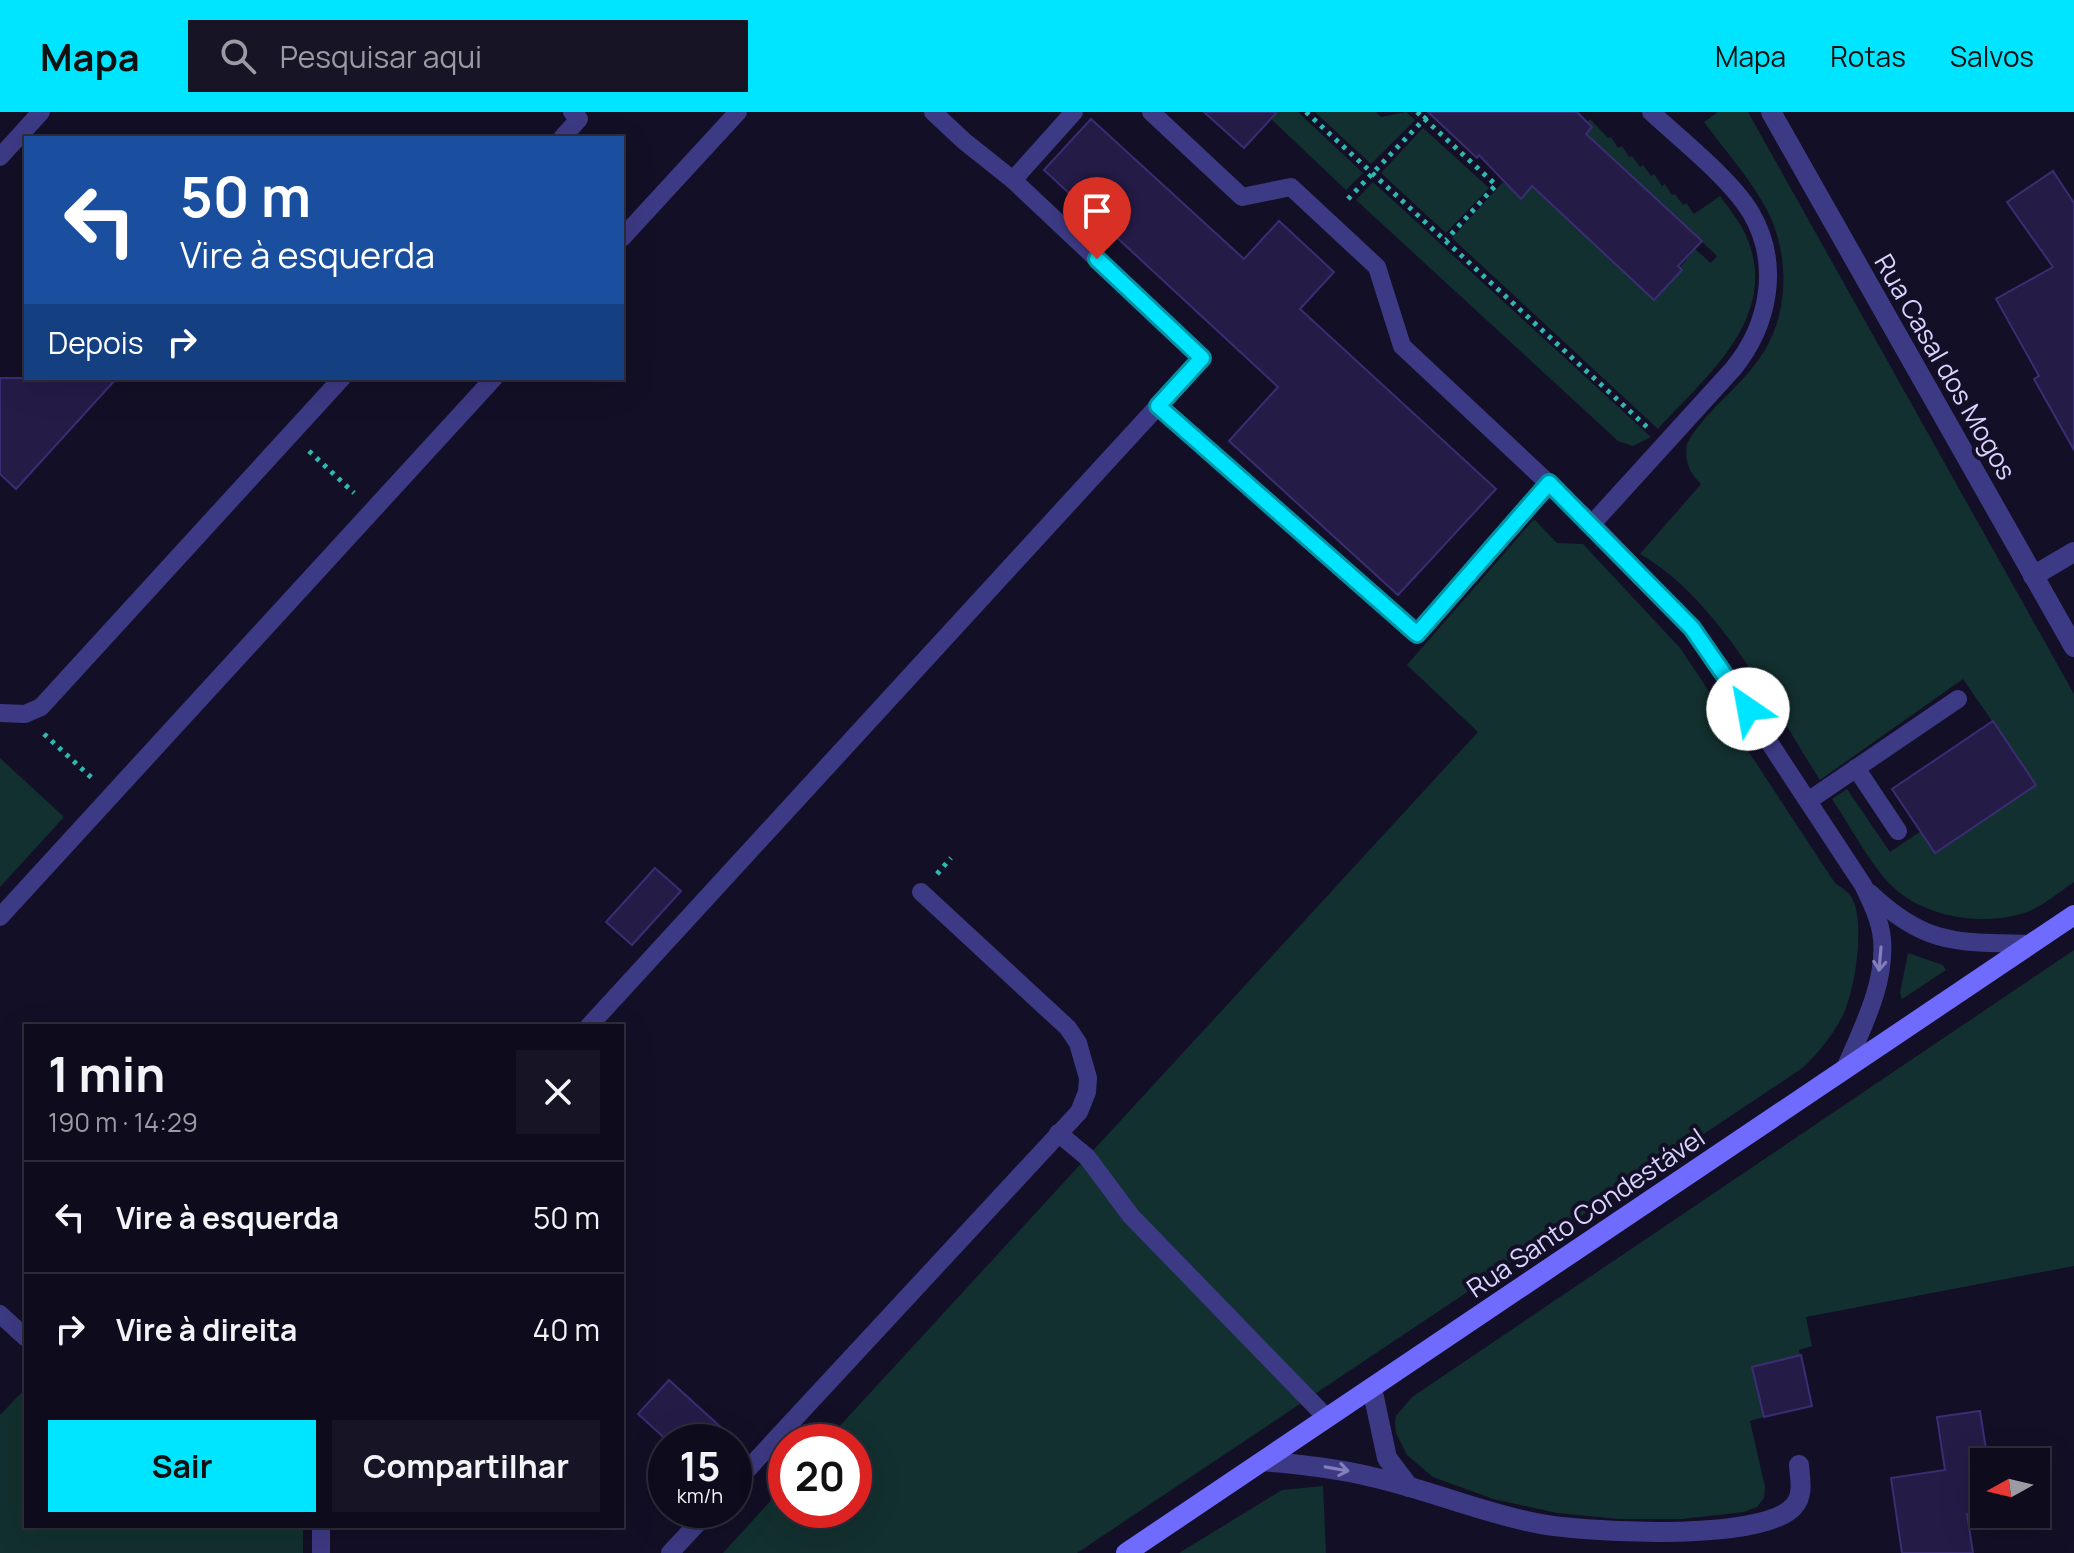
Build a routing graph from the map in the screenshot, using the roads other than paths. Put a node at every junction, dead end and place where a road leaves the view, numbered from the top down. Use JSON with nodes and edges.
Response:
{"nodes":[{"id":1,"x":41,"y":112,"type":"edge"},
{"id":2,"x":738,"y":112,"type":"edge"},
{"id":3,"x":933,"y":112,"type":"edge"},
{"id":4,"x":1074,"y":112,"type":"edge"},
{"id":5,"x":1151,"y":112,"type":"edge"},
{"id":6,"x":1651,"y":112,"type":"edge"},
{"id":7,"x":1771,"y":112,"type":"edge"},
{"id":8,"x":579,"y":114,"type":"edge"},
{"id":9,"x":563,"y":136,"type":"edge"},
{"id":10,"x":0,"y":157,"type":"edge"},
{"id":11,"x":1013,"y":180,"type":"junction"},
{"id":12,"x":624,"y":236,"type":"edge"},
{"id":13,"x":340,"y":380,"type":"edge"},
{"id":14,"x":492,"y":380,"type":"edge"},
{"id":15,"x":1158,"y":406,"type":"junction"},
{"id":16,"x":1549,"y":483,"type":"junction"},
{"id":17,"x":1592,"y":524,"type":"junction"},
{"id":18,"x":2074,"y":552,"type":"edge"},
{"id":19,"x":2033,"y":576,"type":"junction"},
{"id":20,"x":2074,"y":647,"type":"edge"},
{"id":21,"x":1958,"y":699,"type":"dead end"},
{"id":22,"x":0,"y":713,"type":"edge"},
{"id":23,"x":1856,"y":768,"type":"junction"},
{"id":24,"x":1808,"y":801,"type":"junction"},
{"id":25,"x":1898,"y":831,"type":"dead end"},
{"id":26,"x":1863,"y":885,"type":"junction"},
{"id":27,"x":921,"y":892,"type":"dead end"},
{"id":28,"x":2074,"y":915,"type":"edge"},
{"id":29,"x":0,"y":917,"type":"edge"},
{"id":30,"x":2032,"y":944,"type":"junction"},
{"id":31,"x":591,"y":1024,"type":"edge"},
{"id":32,"x":1844,"y":1071,"type":"junction"},
{"id":33,"x":1058,"y":1133,"type":"junction"},
{"id":34,"x":0,"y":1314,"type":"edge"},
{"id":35,"x":24,"y":1336,"type":"edge"},
{"id":36,"x":1372,"y":1388,"type":"junction"},
{"id":37,"x":1327,"y":1418,"type":"junction"},
{"id":38,"x":1264,"y":1461,"type":"junction"},
{"id":39,"x":752,"y":1464,"type":"edge"},
{"id":40,"x":1799,"y":1465,"type":"dead end"},
{"id":41,"x":1409,"y":1487,"type":"junction"},
{"id":42,"x":321,"y":1528,"type":"edge"},
{"id":43,"x":693,"y":1528,"type":"edge"},
{"id":44,"x":321,"y":1553,"type":"edge"},
{"id":45,"x":670,"y":1553,"type":"edge"},
{"id":46,"x":1126,"y":1553,"type":"edge"}],
"edges":[{"from":1,"to":10,"type":"lane"},
{"from":2,"to":12,"type":"lane"},
{"from":3,"to":11,"type":"lane"},
{"from":4,"to":11,"type":"lane"},
{"from":5,"to":16,"type":"lane"},
{"from":6,"to":17,"type":"lane"},
{"from":7,"to":19,"type":"street","name":"Rua Casal dos Mogos"},
{"from":8,"to":9,"type":"lane"},
{"from":11,"to":15,"type":"lane"},
{"from":13,"to":22,"type":"lane"},
{"from":14,"to":29,"type":"lane"},
{"from":15,"to":16,"type":"lane"},
{"from":15,"to":31,"type":"lane"},
{"from":16,"to":17,"type":"lane"},
{"from":17,"to":24,"type":"lane"},
{"from":18,"to":19,"type":"street"},
{"from":19,"to":20,"type":"street","name":"Rua Casal dos Mogos"},
{"from":21,"to":23,"type":"lane"},
{"from":23,"to":24,"type":"lane"},
{"from":23,"to":25,"type":"lane"},
{"from":24,"to":26,"type":"lane"},
{"from":26,"to":30,"type":"lane"},
{"from":26,"to":32,"type":"lane","one_way":true},
{"from":27,"to":33,"type":"lane"},
{"from":28,"to":30,"type":"street","name":"Rua Santo Condestável"},
{"from":30,"to":32,"type":"street","name":"Rua Santo Condestável"},
{"from":32,"to":36,"type":"street","name":"Rua Santo Condestável"},
{"from":33,"to":37,"type":"lane"},
{"from":33,"to":39,"type":"lane"},
{"from":34,"to":35,"type":"lane"},
{"from":36,"to":37,"type":"street","name":"Rua Santo Condestável"},
{"from":36,"to":41,"type":"street"},
{"from":37,"to":38,"type":"street","name":"Rua Santo Condestável"},
{"from":38,"to":41,"type":"street","one_way":true},
{"from":38,"to":46,"type":"street","name":"Rua Santo Condestável"},
{"from":40,"to":41,"type":"street"},
{"from":42,"to":44,"type":"lane"},
{"from":43,"to":45,"type":"lane"}]}
